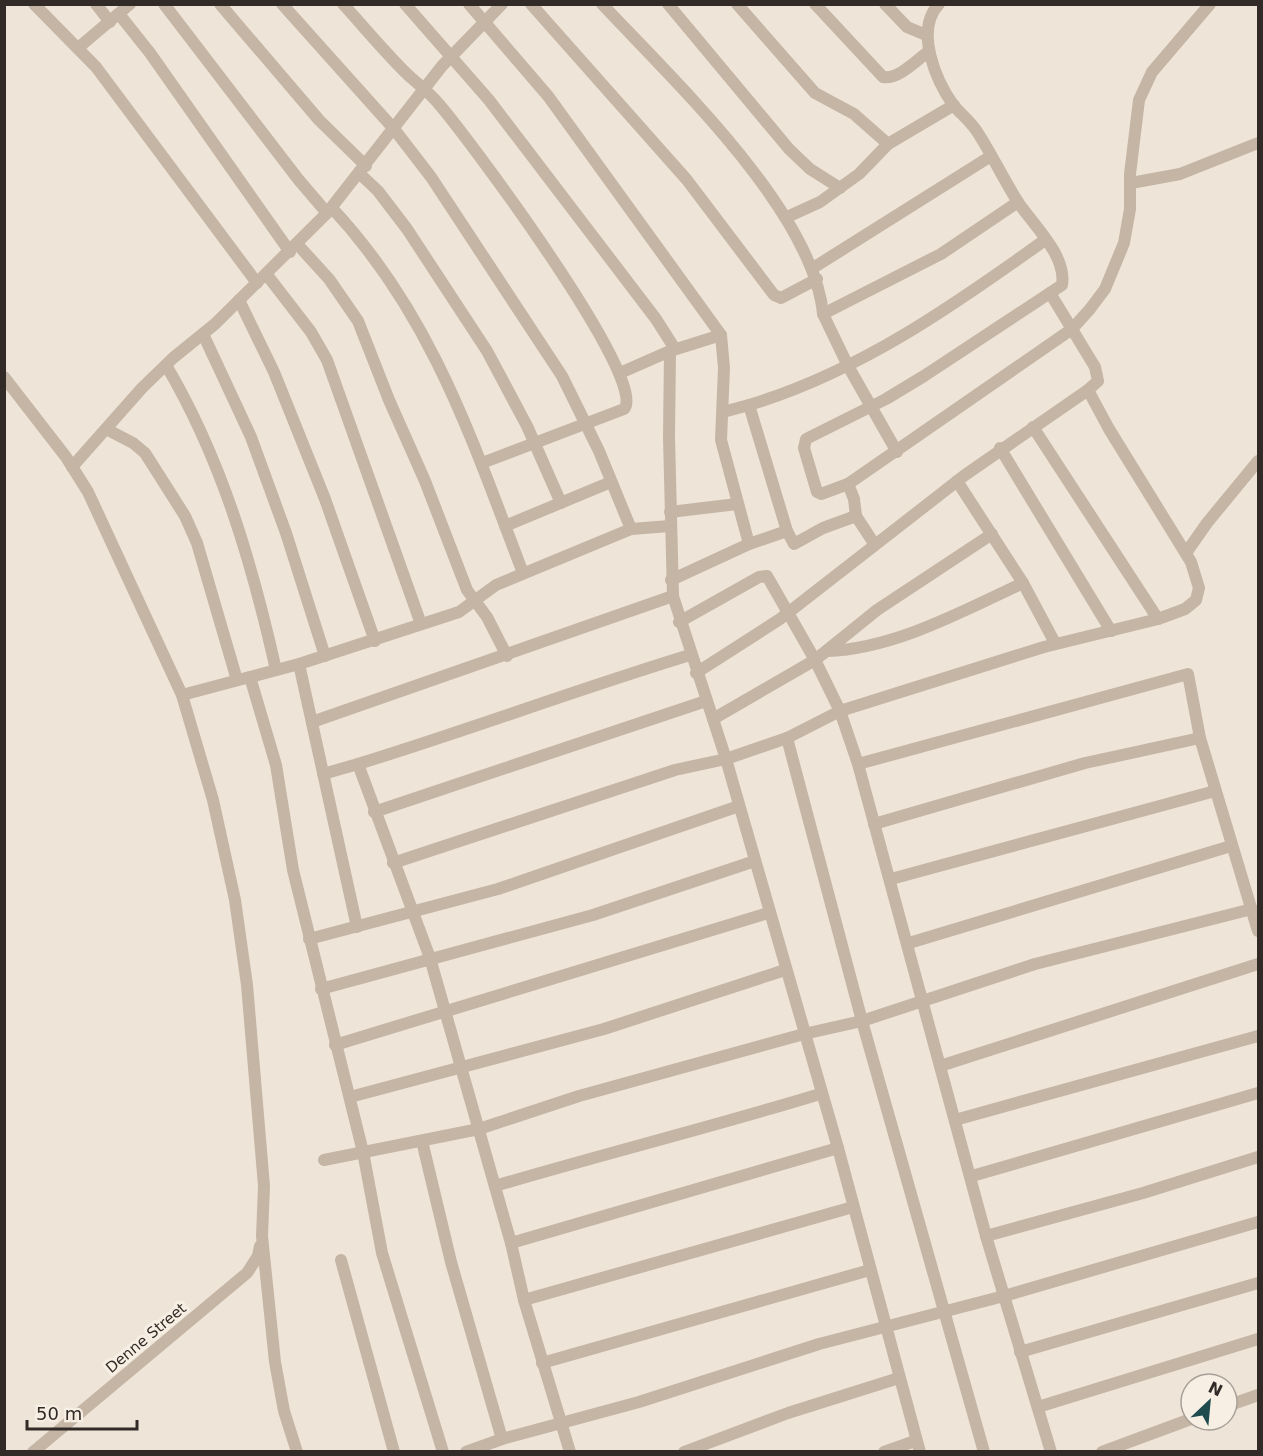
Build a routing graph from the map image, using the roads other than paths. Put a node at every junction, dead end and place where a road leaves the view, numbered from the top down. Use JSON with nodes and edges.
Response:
{"nodes":[{"id":1,"x":34,"y":4,"type":"edge"},
{"id":2,"x":96,"y":4,"type":"edge"},
{"id":3,"x":130,"y":4,"type":"edge"},
{"id":4,"x":164,"y":4,"type":"edge"},
{"id":5,"x":219,"y":4,"type":"edge"},
{"id":6,"x":282,"y":4,"type":"edge"},
{"id":7,"x":343,"y":4,"type":"edge"},
{"id":8,"x":405,"y":4,"type":"edge"},
{"id":9,"x":469,"y":4,"type":"edge"},
{"id":10,"x":502,"y":4,"type":"edge"},
{"id":11,"x":531,"y":4,"type":"edge"},
{"id":12,"x":602,"y":4,"type":"edge"},
{"id":13,"x":668,"y":4,"type":"edge"},
{"id":14,"x":737,"y":4,"type":"edge"},
{"id":15,"x":815,"y":4,"type":"edge"},
{"id":16,"x":885,"y":4,"type":"edge"},
{"id":17,"x":939,"y":4,"type":"edge"},
{"id":18,"x":1210,"y":4,"type":"edge"},
{"id":19,"x":114,"y":18,"type":"junction"},
{"id":20,"x":485,"y":22,"type":"junction"},
{"id":21,"x":926,"y":34,"type":"junction"},
{"id":22,"x":78,"y":48,"type":"junction"},
{"id":23,"x":929,"y":51,"type":"junction"},
{"id":24,"x":452,"y":56,"type":"junction"},
{"id":25,"x":424,"y":89,"type":"junction"},
{"id":26,"x":954,"y":105,"type":"junction"},
{"id":27,"x":394,"y":129,"type":"junction"},
{"id":28,"x":1258,"y":143,"type":"edge"},
{"id":29,"x":888,"y":144,"type":"junction"},
{"id":30,"x":991,"y":156,"type":"junction"},
{"id":31,"x":363,"y":170,"type":"junction"},
{"id":32,"x":1131,"y":183,"type":"junction"},
{"id":33,"x":840,"y":188,"type":"junction"},
{"id":34,"x":1018,"y":202,"type":"junction"},
{"id":35,"x":330,"y":210,"type":"junction"},
{"id":36,"x":787,"y":217,"type":"junction"},
{"id":37,"x":1045,"y":240,"type":"junction"},
{"id":38,"x":294,"y":248,"type":"junction"},
{"id":39,"x":267,"y":274,"type":"junction"},
{"id":40,"x":815,"y":274,"type":"junction"},
{"id":41,"x":256,"y":283,"type":"junction"},
{"id":42,"x":1050,"y":293,"type":"junction"},
{"id":43,"x":239,"y":300,"type":"junction"},
{"id":44,"x":823,"y":314,"type":"junction"},
{"id":45,"x":1072,"y":329,"type":"junction"},
{"id":46,"x":203,"y":334,"type":"junction"},
{"id":47,"x":721,"y":335,"type":"junction"},
{"id":48,"x":672,"y":350,"type":"junction"},
{"id":49,"x":166,"y":365,"type":"junction"},
{"id":50,"x":848,"y":366,"type":"junction"},
{"id":51,"x":620,"y":373,"type":"junction"},
{"id":52,"x":4,"y":377,"type":"edge"},
{"id":53,"x":1088,"y":390,"type":"junction"},
{"id":54,"x":749,"y":405,"type":"junction"},
{"id":55,"x":871,"y":407,"type":"junction"},
{"id":56,"x":723,"y":412,"type":"junction"},
{"id":57,"x":585,"y":423,"type":"junction"},
{"id":58,"x":1033,"y":427,"type":"junction"},
{"id":59,"x":106,"y":429,"type":"junction"},
{"id":60,"x":535,"y":443,"type":"junction"},
{"id":61,"x":1000,"y":448,"type":"junction"},
{"id":62,"x":897,"y":452,"type":"junction"},
{"id":63,"x":1258,"y":461,"type":"edge"},
{"id":64,"x":483,"y":463,"type":"junction"},
{"id":65,"x":72,"y":467,"type":"junction"},
{"id":66,"x":957,"y":481,"type":"junction"},
{"id":67,"x":611,"y":482,"type":"junction"},
{"id":68,"x":848,"y":484,"type":"junction"},
{"id":69,"x":561,"y":503,"type":"junction"},
{"id":70,"x":737,"y":504,"type":"junction"},
{"id":71,"x":670,"y":512,"type":"junction"},
{"id":72,"x":856,"y":516,"type":"junction"},
{"id":73,"x":505,"y":526,"type":"junction"},
{"id":74,"x":670,"y":526,"type":"junction"},
{"id":75,"x":631,"y":529,"type":"junction"},
{"id":76,"x":787,"y":531,"type":"junction"},
{"id":77,"x":992,"y":534,"type":"junction"},
{"id":78,"x":749,"y":544,"type":"junction"},
{"id":79,"x":874,"y":545,"type":"junction"},
{"id":80,"x":1186,"y":553,"type":"junction"},
{"id":81,"x":523,"y":573,"type":"junction"},
{"id":82,"x":671,"y":580,"type":"junction"},
{"id":83,"x":1023,"y":582,"type":"junction"},
{"id":84,"x":673,"y":596,"type":"junction"},
{"id":85,"x":474,"y":603,"type":"junction"},
{"id":86,"x":787,"y":613,"type":"junction"},
{"id":87,"x":1158,"y":619,"type":"junction"},
{"id":88,"x":679,"y":622,"type":"junction"},
{"id":89,"x":421,"y":624,"type":"junction"},
{"id":90,"x":1111,"y":631,"type":"junction"},
{"id":91,"x":375,"y":641,"type":"junction"},
{"id":92,"x":1056,"y":644,"type":"junction"},
{"id":93,"x":827,"y":651,"type":"junction"},
{"id":94,"x":690,"y":655,"type":"junction"},
{"id":95,"x":325,"y":656,"type":"junction"},
{"id":96,"x":507,"y":656,"type":"junction"},
{"id":97,"x":815,"y":660,"type":"junction"},
{"id":98,"x":299,"y":664,"type":"junction"},
{"id":99,"x":276,"y":670,"type":"junction"},
{"id":100,"x":696,"y":673,"type":"junction"},
{"id":101,"x":244,"y":679,"type":"junction"},
{"id":102,"x":182,"y":695,"type":"junction"},
{"id":103,"x":706,"y":701,"type":"junction"},
{"id":104,"x":840,"y":711,"type":"junction"},
{"id":105,"x":713,"y":719,"type":"junction"},
{"id":106,"x":312,"y":722,"type":"junction"},
{"id":107,"x":787,"y":738,"type":"junction"},
{"id":108,"x":1200,"y":738,"type":"junction"},
{"id":109,"x":726,"y":759,"type":"junction"},
{"id":110,"x":358,"y":764,"type":"junction"},
{"id":111,"x":858,"y":764,"type":"junction"},
{"id":112,"x":323,"y":774,"type":"junction"},
{"id":113,"x":1215,"y":791,"type":"junction"},
{"id":114,"x":739,"y":806,"type":"junction"},
{"id":115,"x":374,"y":812,"type":"junction"},
{"id":116,"x":874,"y":824,"type":"junction"},
{"id":117,"x":1231,"y":846,"type":"junction"},
{"id":118,"x":755,"y":861,"type":"junction"},
{"id":119,"x":393,"y":863,"type":"junction"},
{"id":120,"x":891,"y":879,"type":"junction"},
{"id":121,"x":1252,"y":909,"type":"junction"},
{"id":122,"x":415,"y":912,"type":"junction"},
{"id":123,"x":768,"y":913,"type":"junction"},
{"id":124,"x":357,"y":927,"type":"junction"},
{"id":125,"x":1258,"y":932,"type":"edge"},
{"id":126,"x":309,"y":939,"type":"junction"},
{"id":127,"x":909,"y":943,"type":"junction"},
{"id":128,"x":430,"y":958,"type":"junction"},
{"id":129,"x":1258,"y":964,"type":"edge"},
{"id":130,"x":785,"y":970,"type":"junction"},
{"id":131,"x":321,"y":988,"type":"junction"},
{"id":132,"x":922,"y":1002,"type":"junction"},
{"id":133,"x":445,"y":1012,"type":"junction"},
{"id":134,"x":862,"y":1021,"type":"junction"},
{"id":135,"x":804,"y":1034,"type":"junction"},
{"id":136,"x":1258,"y":1036,"type":"edge"},
{"id":137,"x":335,"y":1045,"type":"junction"},
{"id":138,"x":940,"y":1066,"type":"junction"},
{"id":139,"x":461,"y":1069,"type":"junction"},
{"id":140,"x":1258,"y":1093,"type":"edge"},
{"id":141,"x":820,"y":1094,"type":"junction"},
{"id":142,"x":350,"y":1097,"type":"junction"},
{"id":143,"x":955,"y":1120,"type":"junction"},
{"id":144,"x":479,"y":1129,"type":"junction"},
{"id":145,"x":422,"y":1141,"type":"junction"},
{"id":146,"x":838,"y":1148,"type":"junction"},
{"id":147,"x":363,"y":1152,"type":"junction"},
{"id":148,"x":1258,"y":1157,"type":"edge"},
{"id":149,"x":324,"y":1160,"type":"dead end"},
{"id":150,"x":972,"y":1176,"type":"junction"},
{"id":151,"x":495,"y":1186,"type":"junction"},
{"id":152,"x":854,"y":1207,"type":"junction"},
{"id":153,"x":1258,"y":1222,"type":"edge"},
{"id":154,"x":262,"y":1236,"type":"junction"},
{"id":155,"x":986,"y":1236,"type":"junction"},
{"id":156,"x":511,"y":1244,"type":"junction"},
{"id":157,"x":341,"y":1260,"type":"dead end"},
{"id":158,"x":870,"y":1270,"type":"junction"},
{"id":159,"x":1258,"y":1283,"type":"edge"},
{"id":160,"x":1004,"y":1296,"type":"junction"},
{"id":161,"x":524,"y":1300,"type":"junction"},
{"id":162,"x":945,"y":1311,"type":"junction"},
{"id":163,"x":886,"y":1324,"type":"junction"},
{"id":164,"x":1258,"y":1339,"type":"edge"},
{"id":165,"x":1020,"y":1352,"type":"junction"},
{"id":166,"x":542,"y":1363,"type":"junction"},
{"id":167,"x":899,"y":1378,"type":"junction"},
{"id":168,"x":1258,"y":1395,"type":"edge"},
{"id":169,"x":1239,"y":1402,"type":"edge"},
{"id":170,"x":1038,"y":1407,"type":"junction"},
{"id":171,"x":560,"y":1422,"type":"junction"},
{"id":172,"x":1179,"y":1423,"type":"edge"},
{"id":173,"x":502,"y":1438,"type":"junction"},
{"id":174,"x":918,"y":1446,"type":"edge"},
{"id":175,"x":33,"y":1452,"type":"edge"},
{"id":176,"x":297,"y":1452,"type":"edge"},
{"id":177,"x":394,"y":1452,"type":"edge"},
{"id":178,"x":443,"y":1452,"type":"edge"},
{"id":179,"x":466,"y":1452,"type":"edge"},
{"id":180,"x":570,"y":1452,"type":"edge"},
{"id":181,"x":684,"y":1452,"type":"edge"},
{"id":182,"x":884,"y":1452,"type":"edge"},
{"id":183,"x":984,"y":1452,"type":"edge"},
{"id":184,"x":1051,"y":1452,"type":"edge"},
{"id":185,"x":1102,"y":1452,"type":"edge"}],
"edges":[{"from":1,"to":22,"type":"street"},
{"from":2,"to":19,"type":"street"},
{"from":3,"to":19,"type":"street"},
{"from":4,"to":35,"type":"street"},
{"from":5,"to":31,"type":"street"},
{"from":6,"to":27,"type":"street"},
{"from":7,"to":25,"type":"street"},
{"from":8,"to":24,"type":"street"},
{"from":9,"to":20,"type":"street"},
{"from":10,"to":20,"type":"street"},
{"from":11,"to":40,"type":"street"},
{"from":12,"to":36,"type":"street"},
{"from":13,"to":33,"type":"street"},
{"from":14,"to":29,"type":"street"},
{"from":15,"to":23,"type":"street"},
{"from":16,"to":21,"type":"street"},
{"from":17,"to":21,"type":"street"},
{"from":18,"to":32,"type":"street"},
{"from":19,"to":22,"type":"street"},
{"from":19,"to":38,"type":"street"},
{"from":20,"to":24,"type":"street"},
{"from":20,"to":47,"type":"street"},
{"from":21,"to":23,"type":"street"},
{"from":22,"to":41,"type":"street"},
{"from":23,"to":26,"type":"street"},
{"from":24,"to":25,"type":"street"},
{"from":24,"to":48,"type":"street"},
{"from":25,"to":27,"type":"street"},
{"from":25,"to":51,"type":"street"},
{"from":26,"to":29,"type":"street"},
{"from":26,"to":30,"type":"street"},
{"from":27,"to":31,"type":"street"},
{"from":27,"to":57,"type":"street"},
{"from":28,"to":32,"type":"street"},
{"from":29,"to":33,"type":"street"},
{"from":30,"to":34,"type":"street"},
{"from":30,"to":40,"type":"street"},
{"from":31,"to":35,"type":"street"},
{"from":31,"to":60,"type":"street"},
{"from":32,"to":45,"type":"street"},
{"from":33,"to":36,"type":"street"},
{"from":34,"to":37,"type":"street"},
{"from":34,"to":44,"type":"street"},
{"from":35,"to":38,"type":"street"},
{"from":35,"to":64,"type":"street"},
{"from":36,"to":40,"type":"street"},
{"from":37,"to":42,"type":"street"},
{"from":37,"to":50,"type":"street"},
{"from":38,"to":39,"type":"street"},
{"from":38,"to":85,"type":"street"},
{"from":39,"to":41,"type":"street"},
{"from":39,"to":89,"type":"street"},
{"from":40,"to":44,"type":"street"},
{"from":41,"to":43,"type":"street"},
{"from":42,"to":45,"type":"street"},
{"from":42,"to":55,"type":"street"},
{"from":43,"to":46,"type":"street"},
{"from":43,"to":91,"type":"street"},
{"from":44,"to":50,"type":"street"},
{"from":45,"to":53,"type":"street"},
{"from":45,"to":62,"type":"street"},
{"from":46,"to":49,"type":"street"},
{"from":46,"to":95,"type":"street"},
{"from":47,"to":48,"type":"street"},
{"from":47,"to":56,"type":"street"},
{"from":48,"to":51,"type":"street"},
{"from":48,"to":71,"type":"street"},
{"from":49,"to":59,"type":"street"},
{"from":49,"to":99,"type":"street"},
{"from":50,"to":54,"type":"street"},
{"from":50,"to":55,"type":"street"},
{"from":51,"to":57,"type":"street"},
{"from":52,"to":65,"type":"street"},
{"from":53,"to":58,"type":"street"},
{"from":53,"to":80,"type":"street"},
{"from":54,"to":56,"type":"street"},
{"from":54,"to":76,"type":"street"},
{"from":55,"to":62,"type":"street"},
{"from":55,"to":68,"type":"street"},
{"from":56,"to":70,"type":"street"},
{"from":57,"to":60,"type":"street"},
{"from":57,"to":67,"type":"street"},
{"from":58,"to":61,"type":"street"},
{"from":58,"to":87,"type":"street"},
{"from":59,"to":65,"type":"street"},
{"from":59,"to":101,"type":"street"},
{"from":60,"to":64,"type":"street"},
{"from":60,"to":69,"type":"street"},
{"from":61,"to":66,"type":"street"},
{"from":61,"to":90,"type":"street"},
{"from":62,"to":68,"type":"street"},
{"from":63,"to":80,"type":"street"},
{"from":64,"to":73,"type":"street"},
{"from":65,"to":102,"type":"street"},
{"from":66,"to":77,"type":"street"},
{"from":66,"to":79,"type":"street"},
{"from":67,"to":69,"type":"street"},
{"from":67,"to":75,"type":"street"},
{"from":68,"to":72,"type":"street"},
{"from":69,"to":73,"type":"street"},
{"from":70,"to":71,"type":"street"},
{"from":70,"to":78,"type":"street"},
{"from":71,"to":74,"type":"street"},
{"from":72,"to":76,"type":"street"},
{"from":72,"to":79,"type":"street"},
{"from":73,"to":81,"type":"street"},
{"from":74,"to":75,"type":"street"},
{"from":74,"to":82,"type":"street"},
{"from":75,"to":81,"type":"street"},
{"from":76,"to":78,"type":"street"},
{"from":77,"to":83,"type":"street"},
{"from":77,"to":93,"type":"street"},
{"from":78,"to":82,"type":"street"},
{"from":79,"to":86,"type":"street"},
{"from":80,"to":87,"type":"street"},
{"from":81,"to":85,"type":"street"},
{"from":82,"to":84,"type":"street"},
{"from":83,"to":92,"type":"street"},
{"from":83,"to":93,"type":"street"},
{"from":84,"to":88,"type":"street"},
{"from":84,"to":96,"type":"street"},
{"from":85,"to":89,"type":"street"},
{"from":85,"to":96,"type":"street"},
{"from":86,"to":88,"type":"street"},
{"from":86,"to":97,"type":"street"},
{"from":86,"to":100,"type":"street"},
{"from":87,"to":90,"type":"street"},
{"from":88,"to":94,"type":"street"},
{"from":89,"to":91,"type":"street"},
{"from":90,"to":92,"type":"street"},
{"from":91,"to":95,"type":"street"},
{"from":92,"to":104,"type":"street"},
{"from":93,"to":97,"type":"street"},
{"from":94,"to":100,"type":"street"},
{"from":94,"to":110,"type":"street"},
{"from":95,"to":98,"type":"street"},
{"from":96,"to":106,"type":"street"},
{"from":97,"to":104,"type":"street"},
{"from":97,"to":105,"type":"street"},
{"from":98,"to":99,"type":"street"},
{"from":98,"to":106,"type":"street"},
{"from":99,"to":101,"type":"street"},
{"from":100,"to":103,"type":"street"},
{"from":101,"to":102,"type":"street"},
{"from":101,"to":126,"type":"street"},
{"from":102,"to":154,"type":"street"},
{"from":103,"to":105,"type":"street"},
{"from":103,"to":115,"type":"street"},
{"from":104,"to":107,"type":"street"},
{"from":104,"to":111,"type":"street"},
{"from":105,"to":109,"type":"street"},
{"from":106,"to":112,"type":"street"},
{"from":107,"to":109,"type":"street"},
{"from":107,"to":134,"type":"street"},
{"from":108,"to":111,"type":"street"},
{"from":108,"to":113,"type":"street"},
{"from":108,"to":116,"type":"street"},
{"from":109,"to":114,"type":"street"},
{"from":109,"to":119,"type":"street"},
{"from":110,"to":112,"type":"street"},
{"from":110,"to":115,"type":"street"},
{"from":111,"to":116,"type":"street"},
{"from":112,"to":124,"type":"street"},
{"from":113,"to":117,"type":"street"},
{"from":113,"to":120,"type":"street"},
{"from":114,"to":118,"type":"street"},
{"from":114,"to":122,"type":"street"},
{"from":115,"to":119,"type":"street"},
{"from":116,"to":120,"type":"street"},
{"from":117,"to":121,"type":"street"},
{"from":117,"to":127,"type":"street"},
{"from":118,"to":123,"type":"street"},
{"from":118,"to":128,"type":"street"},
{"from":119,"to":122,"type":"street"},
{"from":120,"to":127,"type":"street"},
{"from":121,"to":125,"type":"street"},
{"from":121,"to":132,"type":"street"},
{"from":122,"to":124,"type":"street"},
{"from":122,"to":128,"type":"street"},
{"from":123,"to":130,"type":"street"},
{"from":123,"to":133,"type":"street"},
{"from":124,"to":126,"type":"street"},
{"from":126,"to":131,"type":"street"},
{"from":127,"to":132,"type":"street"},
{"from":128,"to":131,"type":"street"},
{"from":128,"to":133,"type":"street"},
{"from":129,"to":138,"type":"street"},
{"from":130,"to":135,"type":"street"},
{"from":130,"to":139,"type":"street"},
{"from":131,"to":137,"type":"street"},
{"from":132,"to":134,"type":"street"},
{"from":132,"to":138,"type":"street"},
{"from":133,"to":137,"type":"street"},
{"from":133,"to":139,"type":"street"},
{"from":134,"to":135,"type":"street"},
{"from":134,"to":162,"type":"street"},
{"from":135,"to":141,"type":"street"},
{"from":135,"to":144,"type":"street"},
{"from":136,"to":143,"type":"street"},
{"from":137,"to":142,"type":"street"},
{"from":138,"to":143,"type":"street"},
{"from":139,"to":142,"type":"street"},
{"from":139,"to":144,"type":"street"},
{"from":140,"to":150,"type":"street"},
{"from":141,"to":146,"type":"street"},
{"from":141,"to":151,"type":"street"},
{"from":142,"to":147,"type":"street"},
{"from":143,"to":150,"type":"street"},
{"from":144,"to":145,"type":"street"},
{"from":144,"to":151,"type":"street"},
{"from":145,"to":147,"type":"street"},
{"from":145,"to":173,"type":"street"},
{"from":146,"to":152,"type":"street"},
{"from":146,"to":156,"type":"street"},
{"from":147,"to":149,"type":"street"},
{"from":147,"to":178,"type":"street"},
{"from":148,"to":155,"type":"street"},
{"from":150,"to":155,"type":"street"},
{"from":151,"to":156,"type":"street"},
{"from":152,"to":158,"type":"street"},
{"from":152,"to":161,"type":"street"},
{"from":153,"to":160,"type":"street"},
{"from":154,"to":175,"type":"street","name":"Denne Street"},
{"from":154,"to":176,"type":"street"},
{"from":155,"to":160,"type":"street"},
{"from":156,"to":161,"type":"street"},
{"from":157,"to":177,"type":"street"},
{"from":158,"to":163,"type":"street"},
{"from":158,"to":166,"type":"street"},
{"from":159,"to":165,"type":"street"},
{"from":160,"to":162,"type":"street"},
{"from":160,"to":165,"type":"street"},
{"from":161,"to":166,"type":"street"},
{"from":162,"to":163,"type":"street"},
{"from":162,"to":183,"type":"street"},
{"from":163,"to":167,"type":"street"},
{"from":163,"to":171,"type":"street"},
{"from":164,"to":170,"type":"street"},
{"from":165,"to":170,"type":"street"},
{"from":166,"to":171,"type":"street"},
{"from":167,"to":174,"type":"street"},
{"from":167,"to":181,"type":"street"},
{"from":168,"to":169,"type":"street"},
{"from":170,"to":184,"type":"street"},
{"from":171,"to":173,"type":"street"},
{"from":171,"to":180,"type":"street"},
{"from":172,"to":185,"type":"street"},
{"from":173,"to":179,"type":"street"},
{"from":174,"to":182,"type":"street"}]}
